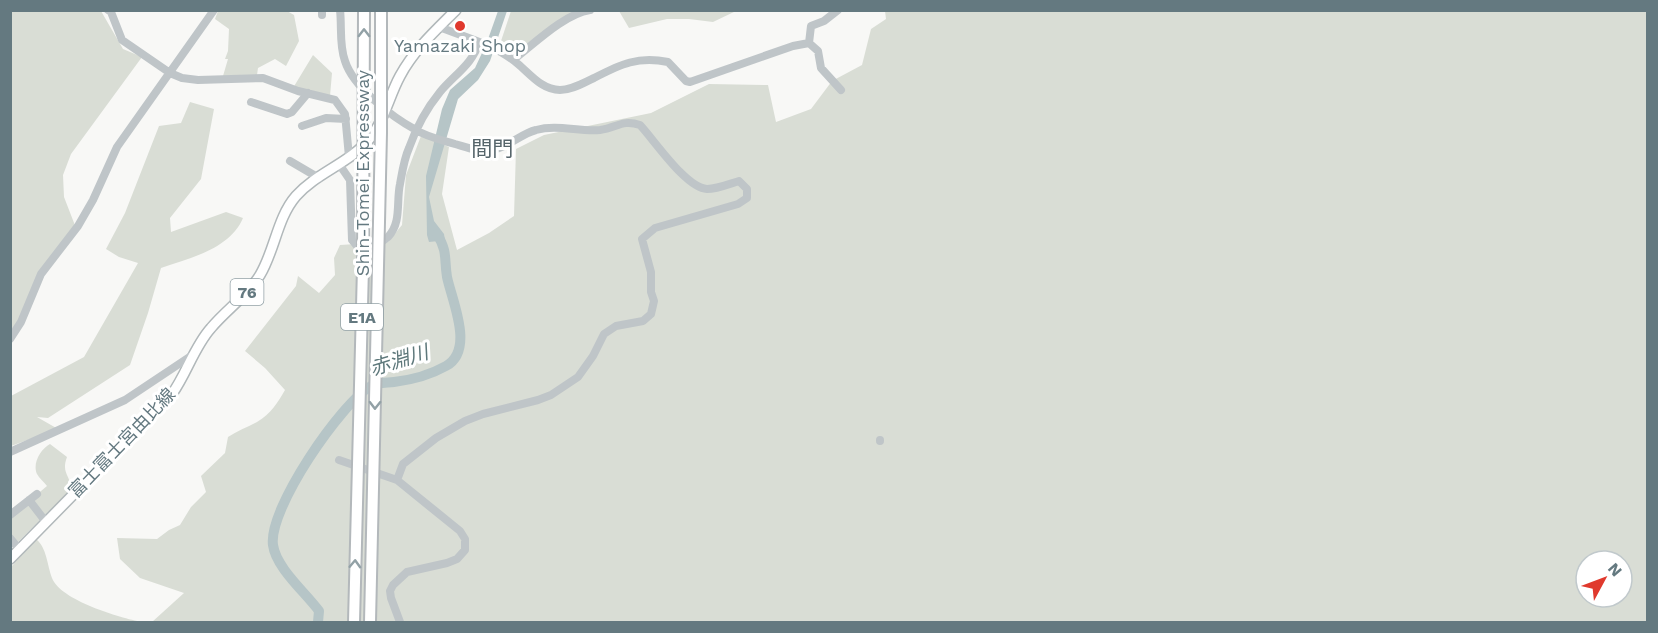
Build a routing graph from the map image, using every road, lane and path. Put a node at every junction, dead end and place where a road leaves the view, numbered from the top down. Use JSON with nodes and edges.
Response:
{"nodes":[{"id":1,"x":108,"y":10,"type":"edge"},
{"id":2,"x":214,"y":10,"type":"edge"},
{"id":3,"x":340,"y":10,"type":"edge"},
{"id":4,"x":364,"y":10,"type":"edge"},
{"id":5,"x":381,"y":10,"type":"edge"},
{"id":6,"x":456,"y":10,"type":"edge"},
{"id":7,"x":590,"y":10,"type":"edge"},
{"id":8,"x":838,"y":10,"type":"edge"},
{"id":9,"x":439,"y":27,"type":"junction"},
{"id":10,"x":481,"y":43,"type":"junction"},
{"id":11,"x":809,"y":43,"type":"junction"},
{"id":12,"x":513,"y":60,"type":"junction"},
{"id":13,"x":170,"y":73,"type":"junction"},
{"id":14,"x":841,"y":90,"type":"dead end"},
{"id":15,"x":308,"y":93,"type":"junction"},
{"id":16,"x":251,"y":102,"type":"dead end"},
{"id":17,"x":386,"y":110,"type":"junction"},
{"id":18,"x":346,"y":119,"type":"junction"},
{"id":19,"x":302,"y":126,"type":"dead end"},
{"id":20,"x":417,"y":131,"type":"junction"},
{"id":21,"x":349,"y":158,"type":"junction"},
{"id":22,"x":290,"y":161,"type":"dead end"},
{"id":23,"x":339,"y":164,"type":"junction"},
{"id":24,"x":319,"y":178,"type":"junction"},
{"id":25,"x":10,"y":339,"type":"edge"},
{"id":26,"x":195,"y":353,"type":"junction"},
{"id":27,"x":171,"y":369,"type":"junction"},
{"id":28,"x":182,"y":381,"type":"junction"},
{"id":29,"x":11,"y":451,"type":"edge"},
{"id":30,"x":339,"y":460,"type":"dead end"},
{"id":31,"x":398,"y":480,"type":"junction"},
{"id":32,"x":37,"y":494,"type":"dead end"},
{"id":33,"x":29,"y":500,"type":"junction"},
{"id":34,"x":10,"y":514,"type":"edge"},
{"id":35,"x":46,"y":522,"type":"junction"},
{"id":36,"x":10,"y":538,"type":"edge"},
{"id":37,"x":19,"y":549,"type":"junction"},
{"id":38,"x":10,"y":559,"type":"edge"},
{"id":39,"x":354,"y":622,"type":"edge"},
{"id":40,"x":370,"y":622,"type":"edge"},
{"id":41,"x":400,"y":622,"type":"edge"}],
"edges":[{"from":1,"to":13,"type":"street"},
{"from":2,"to":13,"type":"street"},
{"from":3,"to":17,"type":"street"},
{"from":39,"to":4,"type":"highway","name":"Shin-Tomei Expressway","number":"E1A","one_way":true,"bridge":true},
{"from":5,"to":40,"type":"highway","name":"Shin-Tomei Expressway","number":"E1A","one_way":true,"bridge":true},
{"from":6,"to":9,"type":"main road","name":"富士富士宮由比線","number":"76"},
{"from":7,"to":12,"type":"street"},
{"from":8,"to":11,"type":"street"},
{"from":9,"to":10,"type":"street"},
{"from":9,"to":17,"type":"main road","name":"富士富士宮由比線","number":"76"},
{"from":10,"to":12,"type":"street"},
{"from":10,"to":20,"type":"street"},
{"from":11,"to":12,"type":"street"},
{"from":11,"to":14,"type":"street"},
{"from":13,"to":15,"type":"street"},
{"from":13,"to":25,"type":"street"},
{"from":15,"to":16,"type":"street"},
{"from":15,"to":18,"type":"street"},
{"from":17,"to":20,"type":"street"},
{"from":17,"to":21,"type":"main road","name":"富士富士宮由比線","number":"76"},
{"from":18,"to":19,"type":"street"},
{"from":18,"to":21,"type":"street"},
{"from":20,"to":23,"type":"street"},
{"from":20,"to":31,"type":"street"},
{"from":21,"to":23,"type":"main road","name":"富士富士宮由比線","number":"76"},
{"from":22,"to":24,"type":"street"},
{"from":23,"to":24,"type":"main road","name":"富士富士宮由比線","number":"76"},
{"from":24,"to":26,"type":"main road","name":"富士富士宮由比線","number":"76"},
{"from":26,"to":27,"type":"street"},
{"from":26,"to":28,"type":"main road","name":"富士富士宮由比線","number":"76"},
{"from":27,"to":28,"type":"street"},
{"from":27,"to":29,"type":"street"},
{"from":28,"to":35,"type":"main road","name":"富士富士宮由比線","number":"76"},
{"from":30,"to":31,"type":"street"},
{"from":31,"to":41,"type":"street"},
{"from":32,"to":33,"type":"street"},
{"from":33,"to":34,"type":"street"},
{"from":33,"to":35,"type":"street"},
{"from":35,"to":37,"type":"main road","name":"富士富士宮由比線","number":"76"},
{"from":36,"to":37,"type":"street"},
{"from":37,"to":38,"type":"main road","name":"富士富士宮由比線","number":"76"}]}
